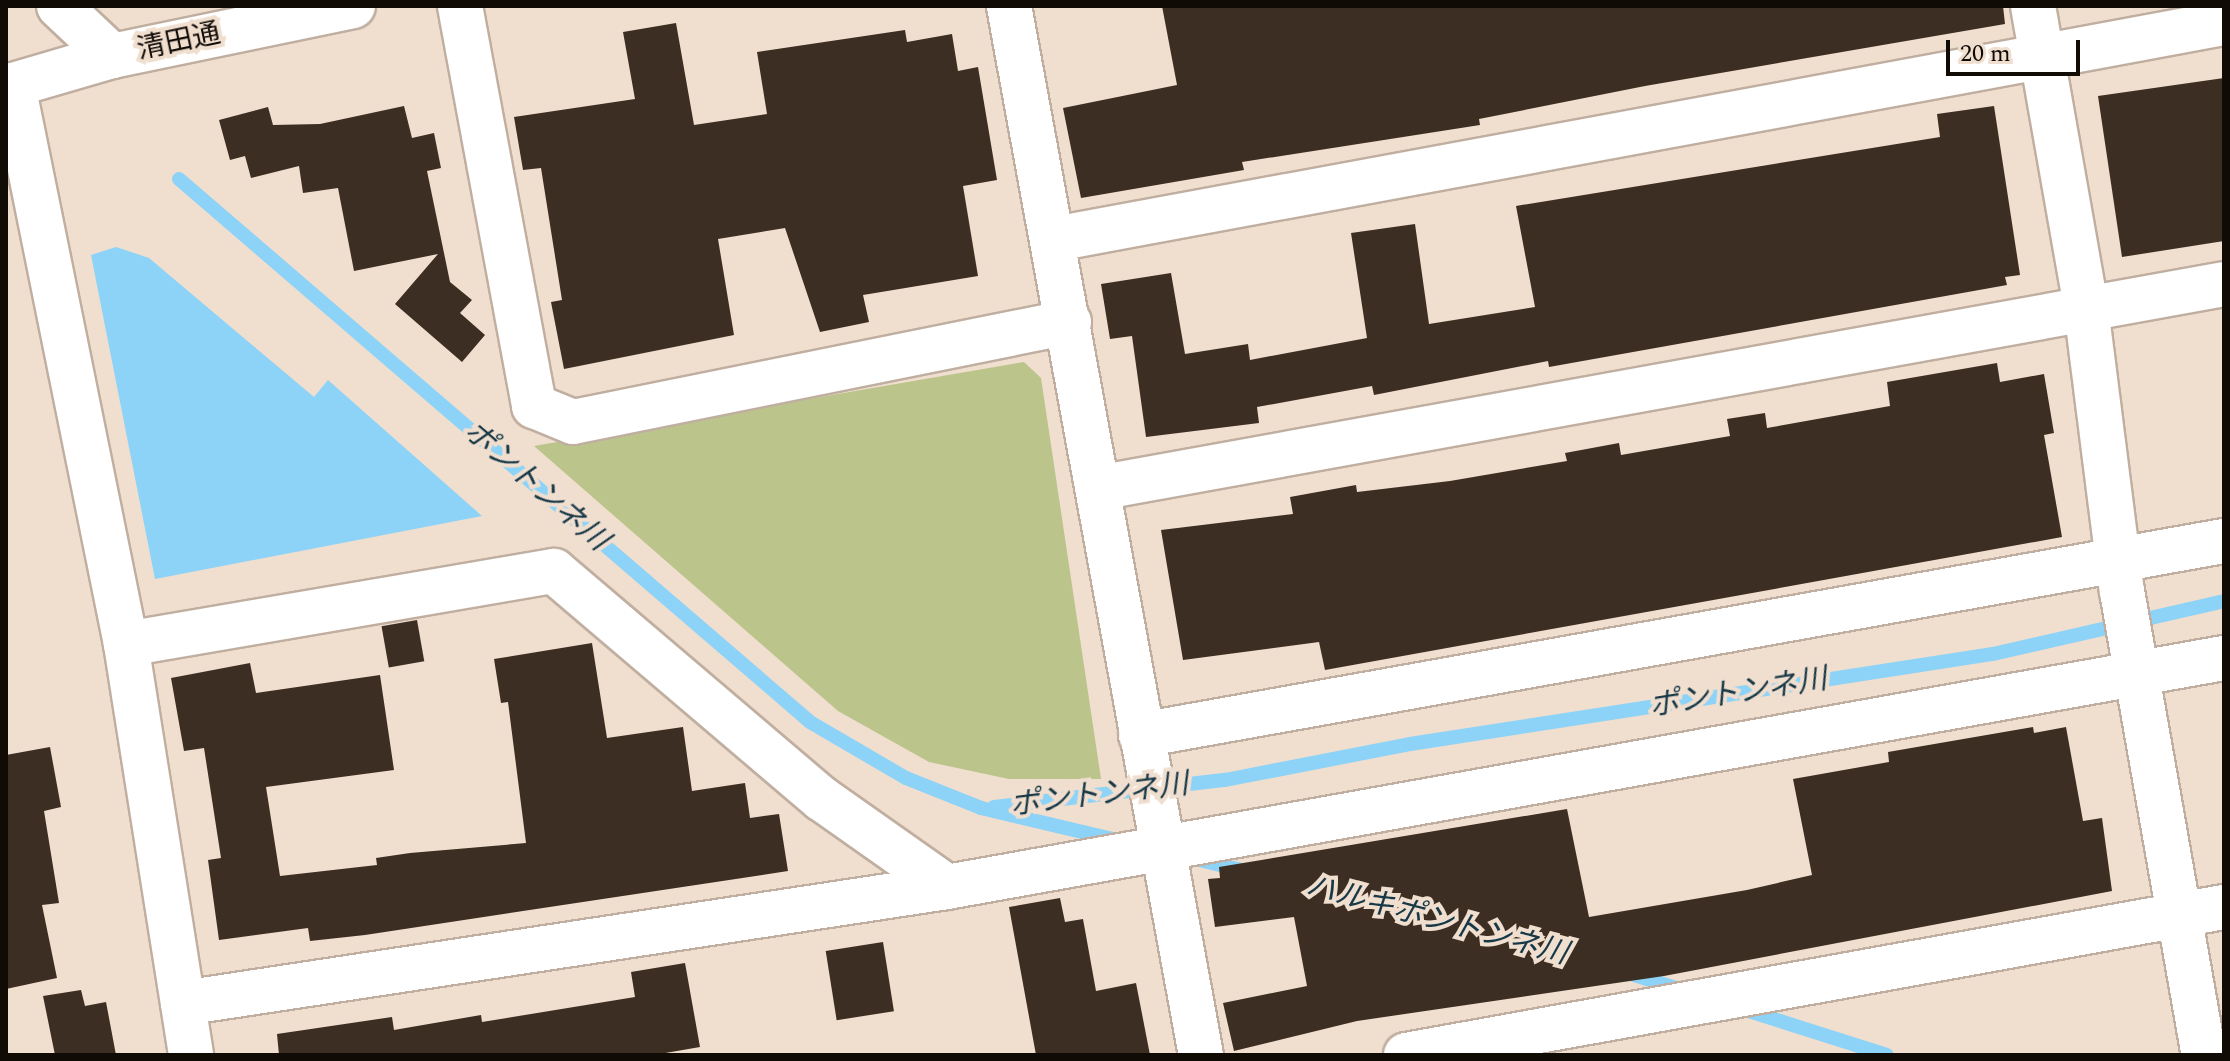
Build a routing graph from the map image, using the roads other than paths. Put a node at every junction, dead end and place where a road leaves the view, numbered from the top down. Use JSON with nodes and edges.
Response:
{"nodes":[{"id":1,"x":59,"y":6,"type":"edge"},
{"id":2,"x":353,"y":6,"type":"edge"},
{"id":3,"x":460,"y":6,"type":"edge"},
{"id":4,"x":1009,"y":6,"type":"edge"},
{"id":5,"x":2033,"y":6,"type":"edge"},
{"id":6,"x":2224,"y":23,"type":"edge"},
{"id":7,"x":112,"y":56,"type":"junction"},
{"id":8,"x":2043,"y":56,"type":"junction"},
{"id":9,"x":9,"y":86,"type":"edge"},
{"id":10,"x":1055,"y":239,"type":"junction"},
{"id":11,"x":2224,"y":284,"type":"edge"},
{"id":12,"x":2086,"y":308,"type":"junction"},
{"id":13,"x":1069,"y":322,"type":"junction"},
{"id":14,"x":1098,"y":488,"type":"junction"},
{"id":15,"x":2224,"y":541,"type":"edge"},
{"id":16,"x":2120,"y":578,"type":"junction"},
{"id":17,"x":126,"y":644,"type":"junction"},
{"id":18,"x":2224,"y":658,"type":"edge"},
{"id":19,"x":2135,"y":665,"type":"junction"},
{"id":20,"x":1144,"y":749,"type":"junction"},
{"id":21,"x":1161,"y":834,"type":"junction"},
{"id":22,"x":947,"y":887,"type":"junction"},
{"id":23,"x":2224,"y":907,"type":"edge"},
{"id":24,"x":2182,"y":915,"type":"junction"},
{"id":25,"x":183,"y":1003,"type":"junction"},
{"id":26,"x":191,"y":1055,"type":"edge"},
{"id":27,"x":1201,"y":1055,"type":"edge"},
{"id":28,"x":1406,"y":1055,"type":"edge"},
{"id":29,"x":2204,"y":1055,"type":"edge"}],
"edges":[{"from":1,"to":7,"type":"street"},
{"from":2,"to":7,"type":"street","name":"清田通"},
{"from":3,"to":13,"type":"street"},
{"from":4,"to":10,"type":"street"},
{"from":5,"to":8,"type":"street"},
{"from":6,"to":8,"type":"street"},
{"from":7,"to":9,"type":"street","name":"清田通"},
{"from":8,"to":10,"type":"street"},
{"from":8,"to":12,"type":"street"},
{"from":9,"to":17,"type":"street"},
{"from":10,"to":13,"type":"street"},
{"from":11,"to":12,"type":"street"},
{"from":12,"to":14,"type":"street"},
{"from":12,"to":16,"type":"street"},
{"from":13,"to":14,"type":"street"},
{"from":14,"to":20,"type":"street"},
{"from":15,"to":16,"type":"street"},
{"from":16,"to":19,"type":"street"},
{"from":16,"to":20,"type":"street"},
{"from":17,"to":22,"type":"street"},
{"from":17,"to":25,"type":"street"},
{"from":18,"to":19,"type":"street"},
{"from":19,"to":21,"type":"street"},
{"from":19,"to":24,"type":"street"},
{"from":20,"to":21,"type":"street"},
{"from":21,"to":22,"type":"street"},
{"from":21,"to":27,"type":"street"},
{"from":22,"to":25,"type":"street"},
{"from":23,"to":24,"type":"street"},
{"from":24,"to":28,"type":"street"},
{"from":24,"to":29,"type":"street"},
{"from":25,"to":26,"type":"street"}]}
